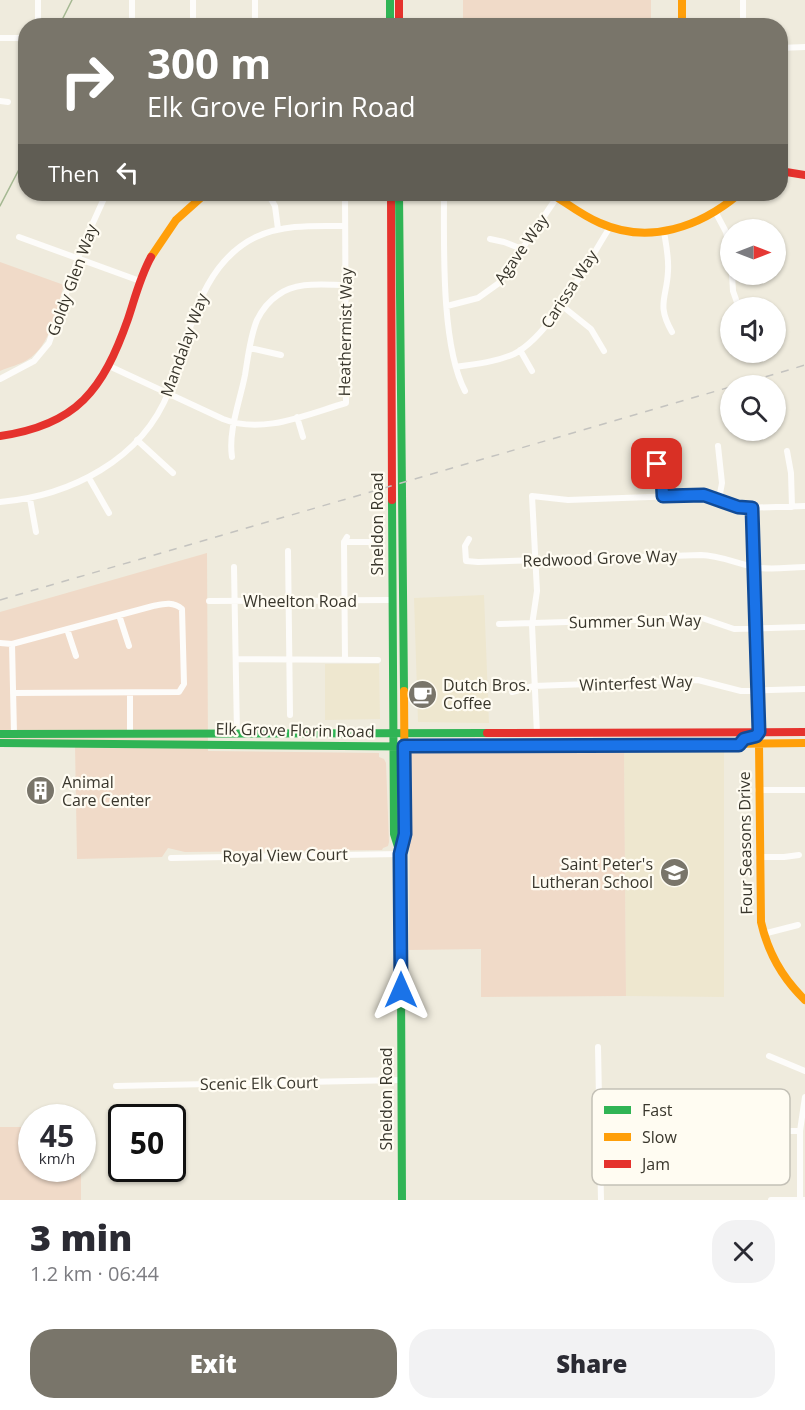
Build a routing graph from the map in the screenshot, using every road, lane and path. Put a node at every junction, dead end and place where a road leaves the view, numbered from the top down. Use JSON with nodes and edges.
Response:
{"nodes":[{"id":1,"x":38,"y":0,"type":"edge"},
{"id":2,"x":132,"y":0,"type":"edge"},
{"id":3,"x":192,"y":0,"type":"edge"},
{"id":4,"x":255,"y":0,"type":"edge"},
{"id":5,"x":390,"y":0,"type":"edge"},
{"id":6,"x":399,"y":0,"type":"edge"},
{"id":7,"x":682,"y":0,"type":"edge"},
{"id":8,"x":743,"y":0,"type":"edge"},
{"id":9,"x":38,"y":18,"type":"edge"},
{"id":10,"x":132,"y":18,"type":"edge"},
{"id":11,"x":193,"y":18,"type":"edge"},
{"id":12,"x":255,"y":18,"type":"edge"},
{"id":13,"x":390,"y":18,"type":"edge"},
{"id":14,"x":399,"y":18,"type":"edge"},
{"id":15,"x":682,"y":18,"type":"edge"},
{"id":16,"x":743,"y":18,"type":"edge"},
{"id":17,"x":0,"y":38,"type":"edge"},
{"id":18,"x":18,"y":38,"type":"edge"},
{"id":19,"x":805,"y":47,"type":"edge"},
{"id":20,"x":788,"y":48,"type":"edge"},
{"id":21,"x":0,"y":101,"type":"edge"},
{"id":22,"x":8,"y":102,"type":"dead end"},
{"id":23,"x":788,"y":172,"type":"edge"},
{"id":24,"x":805,"y":175,"type":"edge"},
{"id":25,"x":101,"y":201,"type":"edge"},
{"id":26,"x":195,"y":201,"type":"edge"},
{"id":27,"x":272,"y":201,"type":"edge"},
{"id":28,"x":345,"y":201,"type":"edge"},
{"id":29,"x":391,"y":201,"type":"edge"},
{"id":30,"x":399,"y":201,"type":"edge"},
{"id":31,"x":444,"y":201,"type":"edge"},
{"id":32,"x":550,"y":201,"type":"edge"},
{"id":33,"x":563,"y":201,"type":"edge"},
{"id":34,"x":731,"y":201,"type":"edge"},
{"id":35,"x":716,"y":213,"type":"junction"},
{"id":36,"x":720,"y":221,"type":"edge"},
{"id":37,"x":345,"y":226,"type":"junction"},
{"id":38,"x":610,"y":227,"type":"junction"},
{"id":39,"x":278,"y":229,"type":"junction"},
{"id":40,"x":664,"y":232,"type":"junction"},
{"id":41,"x":19,"y":237,"type":"dead end"},
{"id":42,"x":490,"y":239,"type":"dead end"},
{"id":43,"x":522,"y":249,"type":"junction"},
{"id":44,"x":79,"y":257,"type":"junction"},
{"id":45,"x":140,"y":281,"type":"junction"},
{"id":46,"x":346,"y":285,"type":"junction"},
{"id":47,"x":561,"y":305,"type":"junction"},
{"id":48,"x":447,"y":306,"type":"junction"},
{"id":49,"x":672,"y":332,"type":"dead end"},
{"id":50,"x":250,"y":348,"type":"junction"},
{"id":51,"x":520,"y":350,"type":"junction"},
{"id":52,"x":604,"y":351,"type":"dead end"},
{"id":53,"x":281,"y":355,"type":"dead end"},
{"id":54,"x":109,"y":366,"type":"junction"},
{"id":55,"x":456,"y":367,"type":"junction"},
{"id":56,"x":532,"y":371,"type":"dead end"},
{"id":57,"x":0,"y":379,"type":"edge"},
{"id":58,"x":465,"y":391,"type":"dead end"},
{"id":59,"x":168,"y":393,"type":"junction"},
{"id":60,"x":297,"y":417,"type":"junction"},
{"id":61,"x":235,"y":423,"type":"junction"},
{"id":62,"x":0,"y":436,"type":"edge"},
{"id":63,"x":303,"y":437,"type":"dead end"},
{"id":64,"x":137,"y":440,"type":"junction"},
{"id":65,"x":718,"y":446,"type":"dead end"},
{"id":66,"x":787,"y":451,"type":"dead end"},
{"id":67,"x":232,"y":457,"type":"dead end"},
{"id":68,"x":657,"y":464,"type":"dead end"},
{"id":69,"x":173,"y":473,"type":"dead end"},
{"id":70,"x":89,"y":478,"type":"junction"},
{"id":71,"x":663,"y":496,"type":"junction"},
{"id":72,"x":30,"y":499,"type":"junction"},
{"id":73,"x":719,"y":499,"type":"junction"},
{"id":74,"x":0,"y":502,"type":"edge"},
{"id":75,"x":805,"y":506,"type":"edge"},
{"id":76,"x":792,"y":507,"type":"junction"},
{"id":77,"x":752,"y":508,"type":"junction"},
{"id":78,"x":109,"y":513,"type":"dead end"},
{"id":79,"x":36,"y":532,"type":"dead end"},
{"id":80,"x":469,"y":539,"type":"dead end"},
{"id":81,"x":378,"y":542,"type":"dead end"},
{"id":82,"x":288,"y":551,"type":"dead end"},
{"id":83,"x":535,"y":561,"type":"junction"},
{"id":84,"x":754,"y":566,"type":"junction"},
{"id":85,"x":234,"y":567,"type":"dead end"},
{"id":86,"x":805,"y":567,"type":"edge"},
{"id":87,"x":392,"y":580,"type":"junction"},
{"id":88,"x":391,"y":600,"type":"junction"},
{"id":89,"x":209,"y":601,"type":"dead end"},
{"id":90,"x":234,"y":601,"type":"junction"},
{"id":91,"x":290,"y":601,"type":"junction"},
{"id":92,"x":345,"y":601,"type":"junction"},
{"id":93,"x":119,"y":615,"type":"junction"},
{"id":94,"x":499,"y":624,"type":"dead end"},
{"id":95,"x":532,"y":625,"type":"junction"},
{"id":96,"x":805,"y":627,"type":"edge"},
{"id":97,"x":402,"y":628,"type":"junction"},
{"id":98,"x":67,"y":629,"type":"junction"},
{"id":99,"x":757,"y":630,"type":"junction"},
{"id":100,"x":0,"y":644,"type":"edge"},
{"id":101,"x":12,"y":644,"type":"junction"},
{"id":102,"x":129,"y":646,"type":"dead end"},
{"id":103,"x":76,"y":656,"type":"dead end"},
{"id":104,"x":236,"y":659,"type":"junction"},
{"id":105,"x":290,"y":660,"type":"junction"},
{"id":106,"x":345,"y":660,"type":"junction"},
{"id":107,"x":378,"y":660,"type":"dead end"},
{"id":108,"x":534,"y":686,"type":"junction"},
{"id":109,"x":805,"y":689,"type":"edge"},
{"id":110,"x":759,"y":690,"type":"junction"},
{"id":111,"x":512,"y":692,"type":"dead end"},
{"id":112,"x":13,"y":693,"type":"junction"},
{"id":113,"x":130,"y":693,"type":"junction"},
{"id":114,"x":290,"y":716,"type":"dead end"},
{"id":115,"x":392,"y":732,"type":"junction"},
{"id":116,"x":404,"y":732,"type":"junction"},
{"id":117,"x":759,"y":732,"type":"junction"},
{"id":118,"x":805,"y":732,"type":"edge"},
{"id":119,"x":0,"y":734,"type":"edge"},
{"id":120,"x":14,"y":734,"type":"junction"},
{"id":121,"x":38,"y":734,"type":"junction"},
{"id":122,"x":130,"y":734,"type":"junction"},
{"id":123,"x":237,"y":734,"type":"junction"},
{"id":124,"x":537,"y":734,"type":"junction"},
{"id":125,"x":805,"y":739,"type":"edge"},
{"id":126,"x":0,"y":743,"type":"edge"},
{"id":127,"x":16,"y":743,"type":"junction"},
{"id":128,"x":805,"y":743,"type":"edge"},
{"id":129,"x":223,"y":744,"type":"junction"},
{"id":130,"x":759,"y":744,"type":"junction"},
{"id":131,"x":739,"y":745,"type":"junction"},
{"id":132,"x":393,"y":746,"type":"junction"},
{"id":133,"x":404,"y":746,"type":"junction"},
{"id":134,"x":758,"y":790,"type":"junction"},
{"id":135,"x":805,"y":790,"type":"edge"},
{"id":136,"x":400,"y":854,"type":"junction"},
{"id":137,"x":799,"y":855,"type":"dead end"},
{"id":138,"x":759,"y":857,"type":"junction"},
{"id":139,"x":171,"y":858,"type":"dead end"},
{"id":140,"x":798,"y":925,"type":"dead end"},
{"id":141,"x":763,"y":934,"type":"junction"},
{"id":142,"x":805,"y":1000,"type":"edge"},
{"id":143,"x":598,"y":1047,"type":"dead end"},
{"id":144,"x":769,"y":1056,"type":"dead end"},
{"id":145,"x":805,"y":1071,"type":"edge"},
{"id":146,"x":401,"y":1080,"type":"junction"},
{"id":147,"x":116,"y":1086,"type":"dead end"},
{"id":148,"x":599,"y":1089,"type":"edge"},
{"id":149,"x":805,"y":1097,"type":"edge"},
{"id":150,"x":790,"y":1131,"type":"edge"},
{"id":151,"x":800,"y":1131,"type":"junction"},
{"id":152,"x":601,"y":1185,"type":"edge"},
{"id":153,"x":402,"y":1200,"type":"edge"},
{"id":154,"x":601,"y":1200,"type":"edge"},
{"id":155,"x":771,"y":1200,"type":"edge"},
{"id":156,"x":800,"y":1200,"type":"edge"},
{"id":157,"x":805,"y":1200,"type":"edge"}],
"edges":[{"from":1,"to":9,"type":"street"},
{"from":2,"to":10,"type":"street"},
{"from":3,"to":11,"type":"street"},
{"from":4,"to":12,"type":"street"},
{"from":5,"to":13,"type":"main road"},
{"from":6,"to":14,"type":"main road"},
{"from":7,"to":15,"type":"main road"},
{"from":8,"to":16,"type":"street"},
{"from":17,"to":18,"type":"street"},
{"from":19,"to":20,"type":"street"},
{"from":21,"to":22,"type":"street"},
{"from":23,"to":24,"type":"main road"},
{"from":25,"to":44,"type":"street","name":"Goldy Glen Way"},
{"from":26,"to":45,"type":"main road"},
{"from":27,"to":39,"type":"street"},
{"from":28,"to":37,"type":"street","name":"Heathermist Way"},
{"from":29,"to":87,"type":"main road","name":"Sheldon Road"},
{"from":30,"to":97,"type":"main road","name":"Sheldon Road"},
{"from":31,"to":48,"type":"street"},
{"from":32,"to":43,"type":"street","name":"Agave Way"},
{"from":33,"to":38,"type":"main road"},
{"from":34,"to":35,"type":"main road"},
{"from":35,"to":36,"type":"street"},
{"from":35,"to":40,"type":"main road"},
{"from":37,"to":39,"type":"street","name":"Mandalay Way"},
{"from":37,"to":46,"type":"street","name":"Heathermist Way"},
{"from":38,"to":40,"type":"main road"},
{"from":38,"to":47,"type":"street","name":"Carissa Way"},
{"from":39,"to":59,"type":"street","name":"Mandalay Way"},
{"from":40,"to":49,"type":"street"},
{"from":41,"to":44,"type":"street"},
{"from":42,"to":43,"type":"street"},
{"from":43,"to":48,"type":"street","name":"Agave Way"},
{"from":44,"to":45,"type":"street"},
{"from":44,"to":57,"type":"street","name":"Goldy Glen Way"},
{"from":45,"to":54,"type":"main road"},
{"from":46,"to":50,"type":"street"},
{"from":46,"to":60,"type":"street","name":"Heathermist Way"},
{"from":47,"to":51,"type":"street","name":"Carissa Way"},
{"from":47,"to":52,"type":"street"},
{"from":48,"to":55,"type":"street"},
{"from":50,"to":53,"type":"street"},
{"from":50,"to":61,"type":"street"},
{"from":51,"to":55,"type":"street","name":"Carissa Way"},
{"from":51,"to":56,"type":"street"},
{"from":54,"to":59,"type":"street","name":"Heathermist Way"},
{"from":54,"to":62,"type":"main road"},
{"from":55,"to":58,"type":"street"},
{"from":59,"to":61,"type":"street","name":"Heathermist Way"},
{"from":59,"to":64,"type":"street","name":"Mandalay Way"},
{"from":60,"to":61,"type":"street","name":"Heathermist Way"},
{"from":60,"to":63,"type":"street"},
{"from":61,"to":67,"type":"street"},
{"from":64,"to":69,"type":"street"},
{"from":64,"to":70,"type":"street","name":"Mandalay Way"},
{"from":65,"to":73,"type":"street"},
{"from":66,"to":76,"type":"street"},
{"from":68,"to":71,"type":"street"},
{"from":70,"to":72,"type":"street","name":"Mandalay Way"},
{"from":70,"to":78,"type":"street"},
{"from":71,"to":73,"type":"street"},
{"from":71,"to":83,"type":"street"},
{"from":72,"to":74,"type":"street","name":"Mandalay Way"},
{"from":72,"to":79,"type":"street"},
{"from":73,"to":77,"type":"street"},
{"from":75,"to":76,"type":"street"},
{"from":76,"to":77,"type":"street"},
{"from":77,"to":84,"type":"street"},
{"from":80,"to":83,"type":"street","name":"Redwood Grove Way"},
{"from":81,"to":92,"type":"street"},
{"from":82,"to":91,"type":"street"},
{"from":83,"to":84,"type":"street","name":"Redwood Grove Way"},
{"from":83,"to":95,"type":"street"},
{"from":84,"to":86,"type":"street","name":"Redwood Grove Way"},
{"from":84,"to":99,"type":"street"},
{"from":85,"to":90,"type":"street"},
{"from":87,"to":88,"type":"main road","name":"Sheldon Road"},
{"from":87,"to":97,"type":"main road"},
{"from":88,"to":92,"type":"street","name":"Wheelton Road"},
{"from":88,"to":115,"type":"main road","name":"Sheldon Road"},
{"from":89,"to":90,"type":"street","name":"Wheelton Road"},
{"from":90,"to":91,"type":"street","name":"Wheelton Road"},
{"from":90,"to":104,"type":"street"},
{"from":91,"to":92,"type":"street","name":"Wheelton Road"},
{"from":91,"to":105,"type":"street"},
{"from":92,"to":106,"type":"street"},
{"from":93,"to":98,"type":"street"},
{"from":93,"to":102,"type":"street"},
{"from":93,"to":113,"type":"street"},
{"from":94,"to":95,"type":"street","name":"Summer Sun Way"},
{"from":95,"to":99,"type":"street","name":"Summer Sun Way"},
{"from":95,"to":108,"type":"street"},
{"from":96,"to":99,"type":"street","name":"Summer Sun Way"},
{"from":97,"to":116,"type":"main road","name":"Sheldon Road"},
{"from":98,"to":101,"type":"street"},
{"from":98,"to":103,"type":"street"},
{"from":99,"to":110,"type":"street"},
{"from":100,"to":101,"type":"street"},
{"from":101,"to":112,"type":"street"},
{"from":104,"to":105,"type":"street"},
{"from":104,"to":123,"type":"street"},
{"from":105,"to":106,"type":"street"},
{"from":105,"to":114,"type":"street"},
{"from":106,"to":107,"type":"street"},
{"from":108,"to":110,"type":"street","name":"Winterfest Way"},
{"from":108,"to":111,"type":"street","name":"Winterfest Way"},
{"from":108,"to":124,"type":"street"},
{"from":109,"to":110,"type":"street","name":"Winterfest Way"},
{"from":110,"to":117,"type":"street"},
{"from":112,"to":113,"type":"street"},
{"from":112,"to":120,"type":"street"},
{"from":113,"to":122,"type":"street"},
{"from":115,"to":116,"type":"main road","name":"Elk Grove Florin Road"},
{"from":115,"to":123,"type":"main road","name":"Elk Grove Florin Road"},
{"from":115,"to":132,"type":"main road","name":"Sheldon Road"},
{"from":116,"to":124,"type":"main road","name":"Elk Grove Florin Road"},
{"from":116,"to":133,"type":"main road","name":"Sheldon Road"},
{"from":117,"to":118,"type":"main road","name":"Elk Grove Florin Road"},
{"from":117,"to":124,"type":"main road","name":"Elk Grove Florin Road"},
{"from":117,"to":131,"type":"main road"},
{"from":119,"to":120,"type":"main road","name":"Elk Grove Florin Road"},
{"from":120,"to":121,"type":"main road","name":"Elk Grove Florin Road"},
{"from":121,"to":122,"type":"main road","name":"Elk Grove Florin Road"},
{"from":121,"to":127,"type":"main road"},
{"from":122,"to":123,"type":"main road","name":"Elk Grove Florin Road"},
{"from":123,"to":129,"type":"main road"},
{"from":125,"to":130,"type":"main road"},
{"from":126,"to":127,"type":"main road","name":"Elk Grove Florin Road"},
{"from":127,"to":129,"type":"main road","name":"Elk Grove Florin Road"},
{"from":128,"to":130,"type":"main road","name":"Elk Grove Florin Road"},
{"from":129,"to":132,"type":"main road","name":"Elk Grove Florin Road"},
{"from":130,"to":131,"type":"main road","name":"Elk Grove Florin Road"},
{"from":130,"to":134,"type":"main road","name":"Four Seasons Drive"},
{"from":131,"to":133,"type":"main road","name":"Elk Grove Florin Road"},
{"from":132,"to":133,"type":"main road","name":"Elk Grove Florin Road"},
{"from":132,"to":136,"type":"main road","name":"Sheldon Road"},
{"from":133,"to":136,"type":"main road","name":"Sheldon Road"},
{"from":134,"to":135,"type":"street"},
{"from":134,"to":138,"type":"main road","name":"Four Seasons Drive"},
{"from":136,"to":139,"type":"street","name":"Royal View Court"},
{"from":136,"to":146,"type":"main road","name":"Sheldon Road"},
{"from":137,"to":138,"type":"street"},
{"from":138,"to":141,"type":"main road","name":"Four Seasons Drive"},
{"from":140,"to":141,"type":"street"},
{"from":141,"to":142,"type":"main road","name":"Four Seasons Drive"},
{"from":143,"to":148,"type":"street"},
{"from":144,"to":145,"type":"street"},
{"from":146,"to":147,"type":"street","name":"Scenic Elk Court"},
{"from":146,"to":153,"type":"main road","name":"Sheldon Road"},
{"from":149,"to":151,"type":"street"},
{"from":150,"to":151,"type":"street"},
{"from":151,"to":156,"type":"street"},
{"from":152,"to":154,"type":"street"},
{"from":155,"to":156,"type":"street"},
{"from":156,"to":157,"type":"street"}]}
